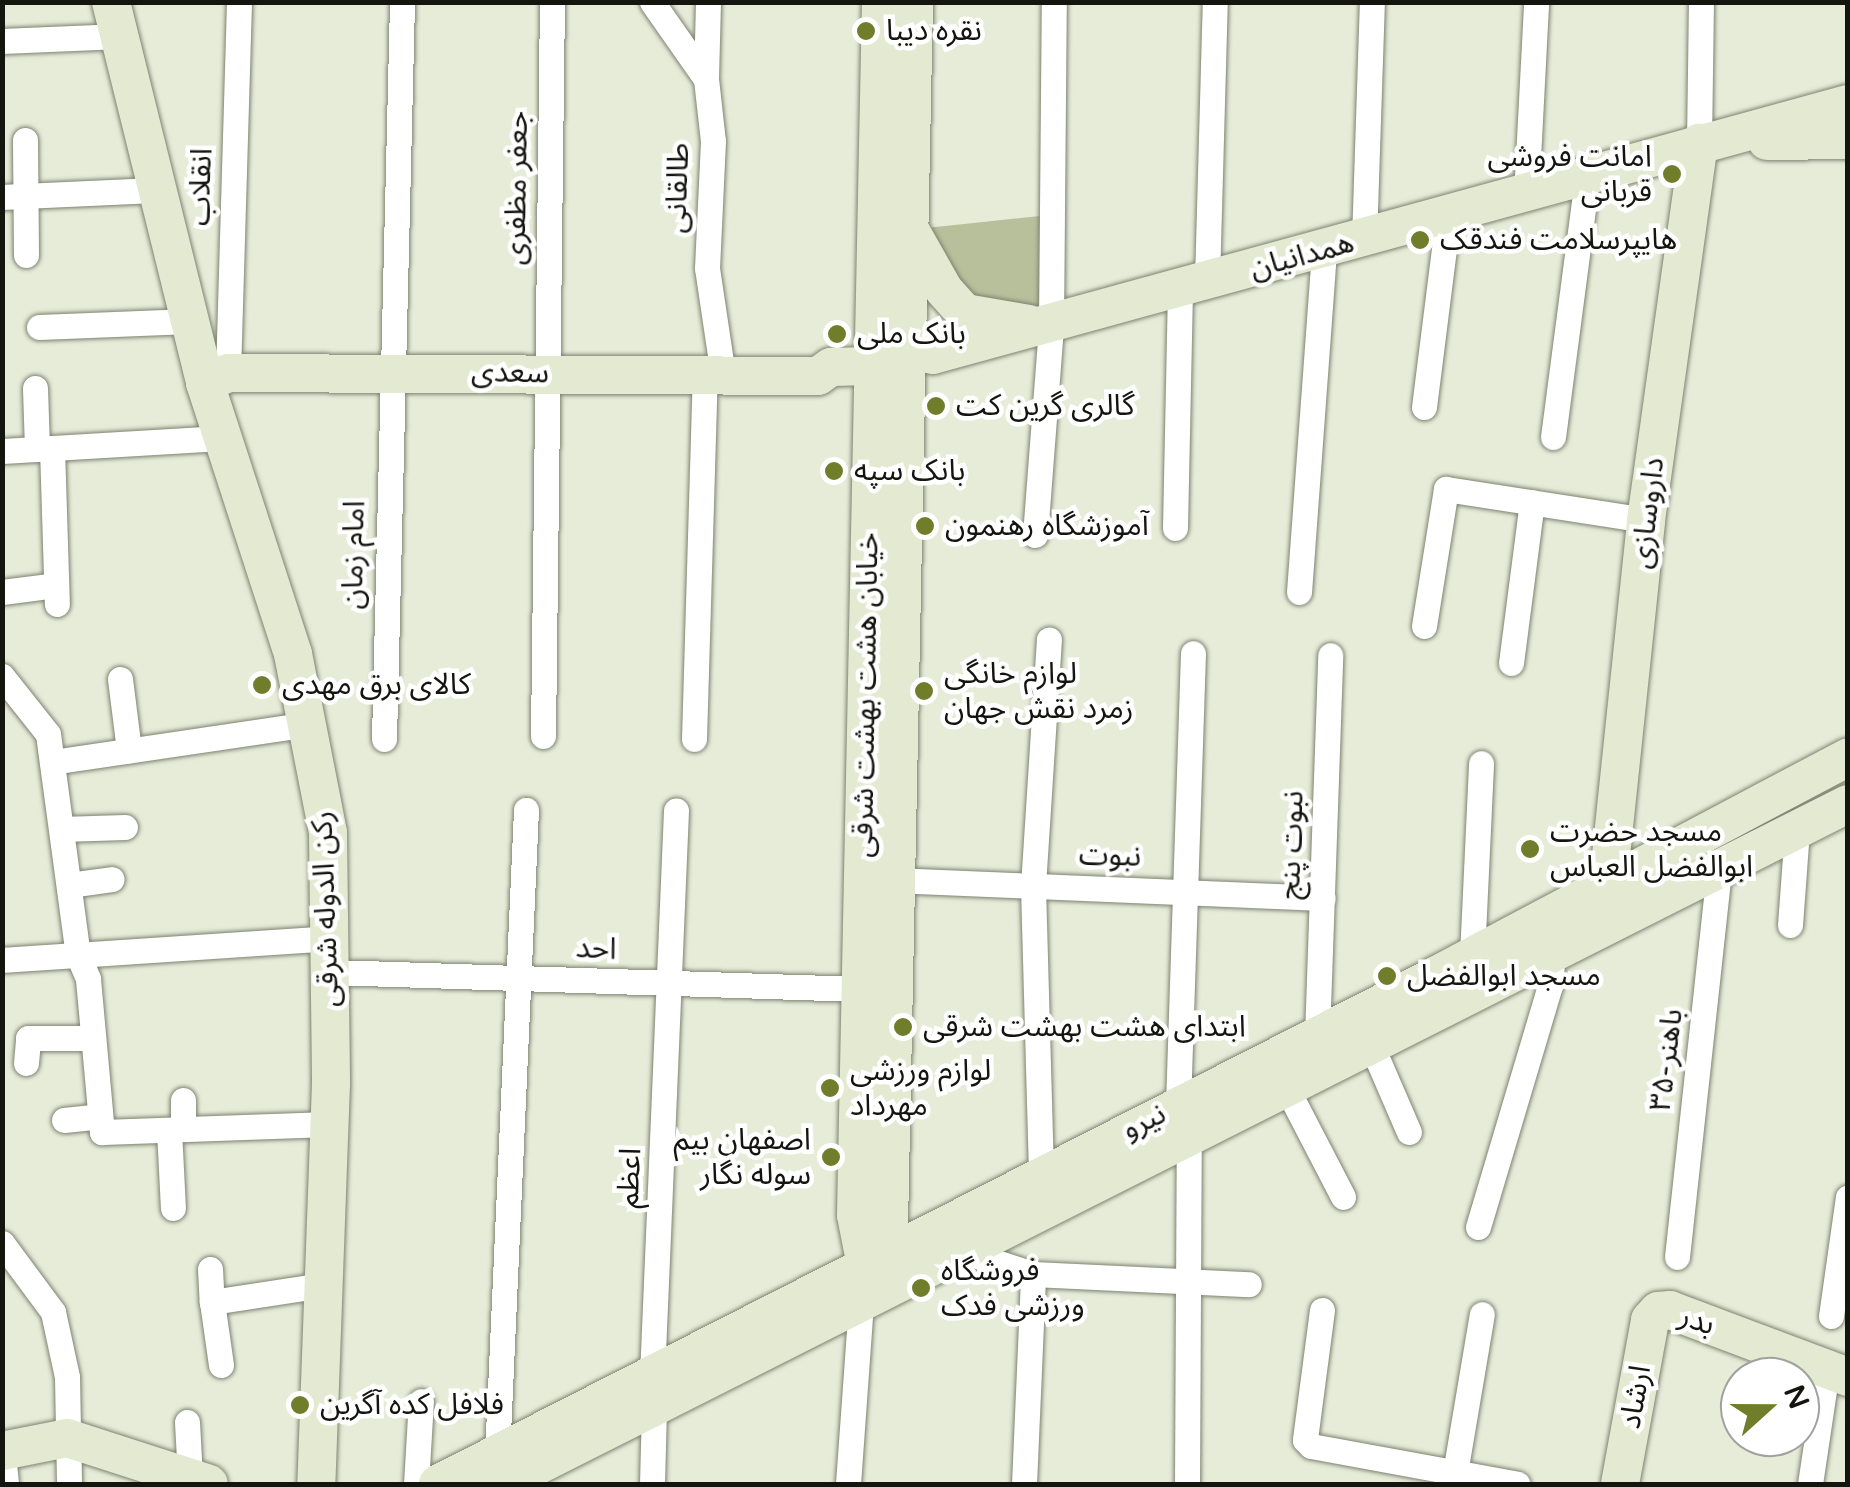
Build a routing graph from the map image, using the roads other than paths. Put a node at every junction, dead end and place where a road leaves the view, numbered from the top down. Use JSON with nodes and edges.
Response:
{"nodes":[{"id":1,"x":238,"y":2,"type":"edge"},
{"id":2,"x":402,"y":2,"type":"edge"},
{"id":3,"x":552,"y":2,"type":"edge"},
{"id":4,"x":652,"y":2,"type":"edge"},
{"id":5,"x":708,"y":2,"type":"edge"},
{"id":6,"x":880,"y":2,"type":"edge"},
{"id":7,"x":914,"y":2,"type":"edge"},
{"id":8,"x":1054,"y":2,"type":"edge"},
{"id":9,"x":1215,"y":2,"type":"edge"},
{"id":10,"x":1372,"y":2,"type":"edge"},
{"id":11,"x":1536,"y":2,"type":"edge"},
{"id":12,"x":1701,"y":2,"type":"edge"},
{"id":13,"x":116,"y":20,"type":"edge"},
{"id":14,"x":2,"y":42,"type":"edge"},
{"id":15,"x":706,"y":78,"type":"junction"},
{"id":16,"x":1848,"y":104,"type":"edge"},
{"id":17,"x":25,"y":140,"type":"dead end"},
{"id":18,"x":1848,"y":140,"type":"edge"},
{"id":19,"x":1699,"y":143,"type":"junction"},
{"id":20,"x":1587,"y":178,"type":"junction"},
{"id":21,"x":159,"y":190,"type":"junction"},
{"id":22,"x":14,"y":196,"type":"edge"},
{"id":23,"x":1526,"y":196,"type":"junction"},
{"id":24,"x":1448,"y":217,"type":"junction"},
{"id":25,"x":908,"y":224,"type":"junction"},
{"id":26,"x":1364,"y":240,"type":"junction"},
{"id":27,"x":1324,"y":251,"type":"junction"},
{"id":28,"x":26,"y":255,"type":"dead end"},
{"id":29,"x":1194,"y":285,"type":"junction"},
{"id":30,"x":190,"y":321,"type":"junction"},
{"id":31,"x":1051,"y":325,"type":"junction"},
{"id":32,"x":40,"y":327,"type":"dead end"},
{"id":33,"x":896,"y":368,"type":"junction"},
{"id":34,"x":389,"y":371,"type":"junction"},
{"id":35,"x":547,"y":374,"type":"junction"},
{"id":36,"x":714,"y":376,"type":"junction"},
{"id":37,"x":216,"y":378,"type":"junction"},
{"id":38,"x":36,"y":388,"type":"dead end"},
{"id":39,"x":1424,"y":407,"type":"dead end"},
{"id":40,"x":1552,"y":437,"type":"dead end"},
{"id":41,"x":222,"y":438,"type":"junction"},
{"id":42,"x":44,"y":448,"type":"junction"},
{"id":43,"x":2,"y":451,"type":"edge"},
{"id":44,"x":1532,"y":502,"type":"junction"},
{"id":45,"x":1646,"y":520,"type":"junction"},
{"id":46,"x":1174,"y":528,"type":"dead end"},
{"id":47,"x":1035,"y":536,"type":"dead end"},
{"id":48,"x":2,"y":592,"type":"edge"},
{"id":49,"x":1299,"y":592,"type":"dead end"},
{"id":50,"x":1424,"y":626,"type":"dead end"},
{"id":51,"x":1049,"y":640,"type":"dead end"},
{"id":52,"x":1194,"y":653,"type":"dead end"},
{"id":53,"x":1330,"y":655,"type":"dead end"},
{"id":54,"x":1511,"y":664,"type":"dead end"},
{"id":55,"x":2,"y":676,"type":"edge"},
{"id":56,"x":120,"y":679,"type":"dead end"},
{"id":57,"x":308,"y":724,"type":"junction"},
{"id":58,"x":543,"y":736,"type":"dead end"},
{"id":59,"x":384,"y":740,"type":"dead end"},
{"id":60,"x":694,"y":740,"type":"dead end"},
{"id":61,"x":129,"y":750,"type":"junction"},
{"id":62,"x":1848,"y":757,"type":"edge"},
{"id":63,"x":52,"y":762,"type":"junction"},
{"id":64,"x":1481,"y":763,"type":"dead end"},
{"id":65,"x":1848,"y":804,"type":"edge"},
{"id":66,"x":526,"y":810,"type":"dead end"},
{"id":67,"x":676,"y":811,"type":"dead end"},
{"id":68,"x":125,"y":827,"type":"dead end"},
{"id":69,"x":61,"y":829,"type":"junction"},
{"id":70,"x":1796,"y":830,"type":"junction"},
{"id":71,"x":1719,"y":870,"type":"junction"},
{"id":72,"x":112,"y":879,"type":"dead end"},
{"id":73,"x":893,"y":880,"type":"junction"},
{"id":74,"x":68,"y":885,"type":"junction"},
{"id":75,"x":1033,"y":886,"type":"junction"},
{"id":76,"x":1184,"y":892,"type":"junction"},
{"id":77,"x":1323,"y":898,"type":"junction"},
{"id":78,"x":1615,"y":901,"type":"junction"},
{"id":79,"x":1790,"y":925,"type":"dead end"},
{"id":80,"x":1553,"y":952,"type":"junction"},
{"id":81,"x":78,"y":955,"type":"junction"},
{"id":82,"x":331,"y":955,"type":"junction"},
{"id":83,"x":1472,"y":956,"type":"junction"},
{"id":84,"x":2,"y":960,"type":"edge"},
{"id":85,"x":516,"y":979,"type":"junction"},
{"id":86,"x":673,"y":984,"type":"junction"},
{"id":87,"x":859,"y":989,"type":"junction"},
{"id":88,"x":1317,"y":1036,"type":"junction"},
{"id":89,"x":92,"y":1038,"type":"junction"},
{"id":90,"x":1370,"y":1042,"type":"junction"},
{"id":91,"x":26,"y":1063,"type":"dead end"},
{"id":92,"x":1284,"y":1085,"type":"junction"},
{"id":93,"x":183,"y":1100,"type":"dead end"},
{"id":94,"x":100,"y":1116,"type":"junction"},
{"id":95,"x":1183,"y":1119,"type":"junction"},
{"id":96,"x":64,"y":1120,"type":"dead end"},
{"id":97,"x":330,"y":1124,"type":"junction"},
{"id":98,"x":176,"y":1130,"type":"junction"},
{"id":99,"x":1409,"y":1132,"type":"dead end"},
{"id":100,"x":1042,"y":1172,"type":"junction"},
{"id":101,"x":889,"y":1182,"type":"junction"},
{"id":102,"x":1343,"y":1197,"type":"dead end"},
{"id":103,"x":1848,"y":1197,"type":"edge"},
{"id":104,"x":173,"y":1208,"type":"dead end"},
{"id":105,"x":872,"y":1223,"type":"junction"},
{"id":106,"x":1478,"y":1227,"type":"dead end"},
{"id":107,"x":955,"y":1236,"type":"junction"},
{"id":108,"x":2,"y":1243,"type":"edge"},
{"id":109,"x":1677,"y":1257,"type":"dead end"},
{"id":110,"x":210,"y":1269,"type":"dead end"},
{"id":111,"x":1033,"y":1274,"type":"junction"},
{"id":112,"x":1190,"y":1279,"type":"junction"},
{"id":113,"x":864,"y":1284,"type":"junction"},
{"id":114,"x":1250,"y":1284,"type":"dead end"},
{"id":115,"x":323,"y":1285,"type":"junction"},
{"id":116,"x":212,"y":1302,"type":"junction"},
{"id":117,"x":1322,"y":1310,"type":"dead end"},
{"id":118,"x":1658,"y":1312,"type":"joint"},
{"id":119,"x":1482,"y":1314,"type":"dead end"},
{"id":120,"x":1831,"y":1316,"type":"dead end"},
{"id":121,"x":221,"y":1365,"type":"dead end"},
{"id":122,"x":1838,"y":1374,"type":"edge"},
{"id":123,"x":653,"y":1392,"type":"junction"},
{"id":124,"x":421,"y":1401,"type":"dead end"},
{"id":125,"x":187,"y":1422,"type":"dead end"},
{"id":126,"x":67,"y":1438,"type":"junction"},
{"id":127,"x":3,"y":1449,"type":"edge"},
{"id":128,"x":513,"y":1468,"type":"edge"},
{"id":129,"x":1455,"y":1473,"type":"junction"},
{"id":130,"x":200,"y":1481,"type":"edge"},
{"id":131,"x":6,"y":1484,"type":"edge"},
{"id":132,"x":69,"y":1484,"type":"edge"},
{"id":133,"x":316,"y":1484,"type":"edge"},
{"id":134,"x":416,"y":1484,"type":"edge"},
{"id":135,"x":438,"y":1484,"type":"edge"},
{"id":136,"x":652,"y":1484,"type":"edge"},
{"id":137,"x":848,"y":1484,"type":"edge"},
{"id":138,"x":1024,"y":1484,"type":"edge"},
{"id":139,"x":1187,"y":1484,"type":"edge"},
{"id":140,"x":1518,"y":1484,"type":"edge"},
{"id":141,"x":1620,"y":1484,"type":"edge"},
{"id":142,"x":1810,"y":1484,"type":"edge"}],
"edges":[{"from":1,"to":37,"type":"street","name":"انقلاب"},
{"from":2,"to":34,"type":"street","name":"امام زمان"},
{"from":3,"to":35,"type":"street","name":"جعفر مظفری"},
{"from":4,"to":15,"type":"street"},
{"from":5,"to":15,"type":"street","name":"طالقانی"},
{"from":6,"to":33,"type":"main road"},
{"from":7,"to":25,"type":"main road","name":"خیابان هشت بهشت شرقی"},
{"from":8,"to":31,"type":"street"},
{"from":9,"to":29,"type":"street"},
{"from":10,"to":26,"type":"street"},
{"from":11,"to":23,"type":"street"},
{"from":12,"to":19,"type":"street"},
{"from":13,"to":14,"type":"street"},
{"from":13,"to":21,"type":"main road","name":"رکن الدوله شرقی"},
{"from":15,"to":36,"type":"street","name":"طالقانی"},
{"from":16,"to":19,"type":"main road","name":"همدانیان"},
{"from":17,"to":22,"type":"street"},
{"from":18,"to":19,"type":"main road","name":"همدانیان"},
{"from":19,"to":20,"type":"main road","name":"همدانیان"},
{"from":19,"to":45,"type":"main road","name":"داروسازی"},
{"from":20,"to":23,"type":"main road","name":"همدانیان"},
{"from":20,"to":40,"type":"street"},
{"from":21,"to":22,"type":"street"},
{"from":21,"to":30,"type":"main road","name":"رکن الدوله شرقی"},
{"from":22,"to":28,"type":"street"},
{"from":23,"to":24,"type":"main road","name":"همدانیان"},
{"from":24,"to":26,"type":"main road","name":"همدانیان"},
{"from":24,"to":39,"type":"street"},
{"from":25,"to":31,"type":"main road"},
{"from":25,"to":33,"type":"main road","name":"خیابان هشت بهشت شرقی"},
{"from":26,"to":27,"type":"main road","name":"همدانیان"},
{"from":27,"to":29,"type":"main road","name":"همدانیان"},
{"from":27,"to":49,"type":"street"},
{"from":29,"to":31,"type":"main road","name":"همدانیان"},
{"from":29,"to":46,"type":"street"},
{"from":30,"to":32,"type":"street"},
{"from":30,"to":37,"type":"main road","name":"رکن الدوله شرقی"},
{"from":31,"to":33,"type":"main road","name":"همدانیان"},
{"from":31,"to":47,"type":"street"},
{"from":33,"to":36,"type":"main road","name":"سعدی"},
{"from":33,"to":73,"type":"main road","name":"خیابان هشت بهشت شرقی"},
{"from":33,"to":87,"type":"main road","name":"خیابان هشت بهشت شرقی"},
{"from":34,"to":35,"type":"main road","name":"سعدی"},
{"from":34,"to":37,"type":"main road","name":"سعدی"},
{"from":34,"to":59,"type":"street","name":"امام زمان"},
{"from":35,"to":36,"type":"main road","name":"سعدی"},
{"from":35,"to":58,"type":"street","name":"جعفر مظفری"},
{"from":36,"to":60,"type":"street","name":"طالقانی"},
{"from":37,"to":41,"type":"main road","name":"رکن الدوله شرقی"},
{"from":38,"to":42,"type":"street"},
{"from":41,"to":42,"type":"street"},
{"from":41,"to":57,"type":"main road","name":"رکن الدوله شرقی"},
{"from":42,"to":43,"type":"street"},
{"from":42,"to":48,"type":"street"},
{"from":44,"to":45,"type":"street"},
{"from":44,"to":50,"type":"street"},
{"from":44,"to":54,"type":"street"},
{"from":45,"to":78,"type":"main road","name":"داروسازی"},
{"from":51,"to":75,"type":"street"},
{"from":52,"to":76,"type":"street"},
{"from":53,"to":77,"type":"street","name":"نبوت پنج"},
{"from":55,"to":63,"type":"street"},
{"from":56,"to":61,"type":"street"},
{"from":57,"to":61,"type":"street"},
{"from":57,"to":82,"type":"main road","name":"رکن الدوله شرقی"},
{"from":61,"to":63,"type":"street"},
{"from":62,"to":78,"type":"main road","name":"نیرو"},
{"from":63,"to":69,"type":"street"},
{"from":64,"to":83,"type":"street"},
{"from":65,"to":70,"type":"main road","name":"نیرو"},
{"from":66,"to":85,"type":"street"},
{"from":67,"to":86,"type":"street","name":"اعظم"},
{"from":68,"to":69,"type":"street"},
{"from":69,"to":74,"type":"street"},
{"from":70,"to":71,"type":"main road","name":"نیرو"},
{"from":70,"to":79,"type":"street"},
{"from":71,"to":78,"type":"main road","name":"نیرو"},
{"from":71,"to":109,"type":"street","name":"۳۵-باهنر"},
{"from":72,"to":74,"type":"street"},
{"from":73,"to":75,"type":"street","name":"نبوت"},
{"from":73,"to":101,"type":"main road","name":"خیابان هشت بهشت شرقی"},
{"from":74,"to":81,"type":"street"},
{"from":75,"to":76,"type":"street","name":"نبوت"},
{"from":75,"to":100,"type":"street"},
{"from":76,"to":77,"type":"street","name":"نبوت"},
{"from":76,"to":95,"type":"street"},
{"from":77,"to":88,"type":"street","name":"نبوت پنج"},
{"from":78,"to":80,"type":"main road","name":"نیرو"},
{"from":78,"to":83,"type":"main road","name":"نیرو"},
{"from":80,"to":90,"type":"main road","name":"نیرو"},
{"from":80,"to":106,"type":"street"},
{"from":81,"to":82,"type":"street"},
{"from":81,"to":84,"type":"street"},
{"from":81,"to":89,"type":"street"},
{"from":82,"to":85,"type":"street","name":"احد"},
{"from":82,"to":97,"type":"main road","name":"رکن الدوله شرقی"},
{"from":83,"to":88,"type":"main road","name":"نیرو"},
{"from":85,"to":86,"type":"street","name":"احد"},
{"from":85,"to":128,"type":"street"},
{"from":86,"to":87,"type":"street","name":"احد"},
{"from":86,"to":123,"type":"street","name":"اعظم"},
{"from":87,"to":105,"type":"main road","name":"خیابان هشت بهشت شرقی"},
{"from":88,"to":95,"type":"main road","name":"نیرو"},
{"from":89,"to":91,"type":"street"},
{"from":89,"to":94,"type":"street"},
{"from":90,"to":92,"type":"main road","name":"نیرو"},
{"from":90,"to":99,"type":"street"},
{"from":92,"to":95,"type":"main road","name":"نیرو"},
{"from":92,"to":102,"type":"street"},
{"from":93,"to":98,"type":"street"},
{"from":94,"to":96,"type":"street"},
{"from":94,"to":98,"type":"street"},
{"from":95,"to":100,"type":"main road","name":"نیرو"},
{"from":95,"to":107,"type":"main road","name":"نیرو"},
{"from":95,"to":112,"type":"street"},
{"from":97,"to":98,"type":"street"},
{"from":97,"to":115,"type":"main road","name":"رکن الدوله شرقی"},
{"from":98,"to":104,"type":"street"},
{"from":100,"to":107,"type":"main road","name":"نیرو"},
{"from":101,"to":105,"type":"main road","name":"خیابان هشت بهشت شرقی"},
{"from":101,"to":107,"type":"main road"},
{"from":103,"to":120,"type":"street"},
{"from":105,"to":113,"type":"main road"},
{"from":107,"to":111,"type":"street"},
{"from":107,"to":113,"type":"main road","name":"نیرو"},
{"from":108,"to":126,"type":"street"},
{"from":110,"to":116,"type":"street"},
{"from":111,"to":112,"type":"street"},
{"from":111,"to":138,"type":"street"},
{"from":112,"to":114,"type":"street"},
{"from":112,"to":139,"type":"street"},
{"from":113,"to":123,"type":"main road","name":"نیرو"},
{"from":113,"to":137,"type":"street"},
{"from":115,"to":116,"type":"street"},
{"from":115,"to":133,"type":"main road","name":"رکن الدوله شرقی"},
{"from":116,"to":121,"type":"street"},
{"from":117,"to":129,"type":"street"},
{"from":118,"to":122,"type":"main road","name":"بدر"},
{"from":118,"to":141,"type":"main road","name":"ارشاد"},
{"from":119,"to":129,"type":"street"},
{"from":122,"to":142,"type":"street"},
{"from":123,"to":128,"type":"main road","name":"نیرو"},
{"from":123,"to":136,"type":"street","name":"اعظم"},
{"from":124,"to":134,"type":"street"},
{"from":125,"to":130,"type":"street"},
{"from":126,"to":127,"type":"main road"},
{"from":126,"to":130,"type":"main road"},
{"from":126,"to":132,"type":"street"},
{"from":127,"to":131,"type":"street"},
{"from":128,"to":135,"type":"main road","name":"نیرو"},
{"from":129,"to":140,"type":"street"}]}
